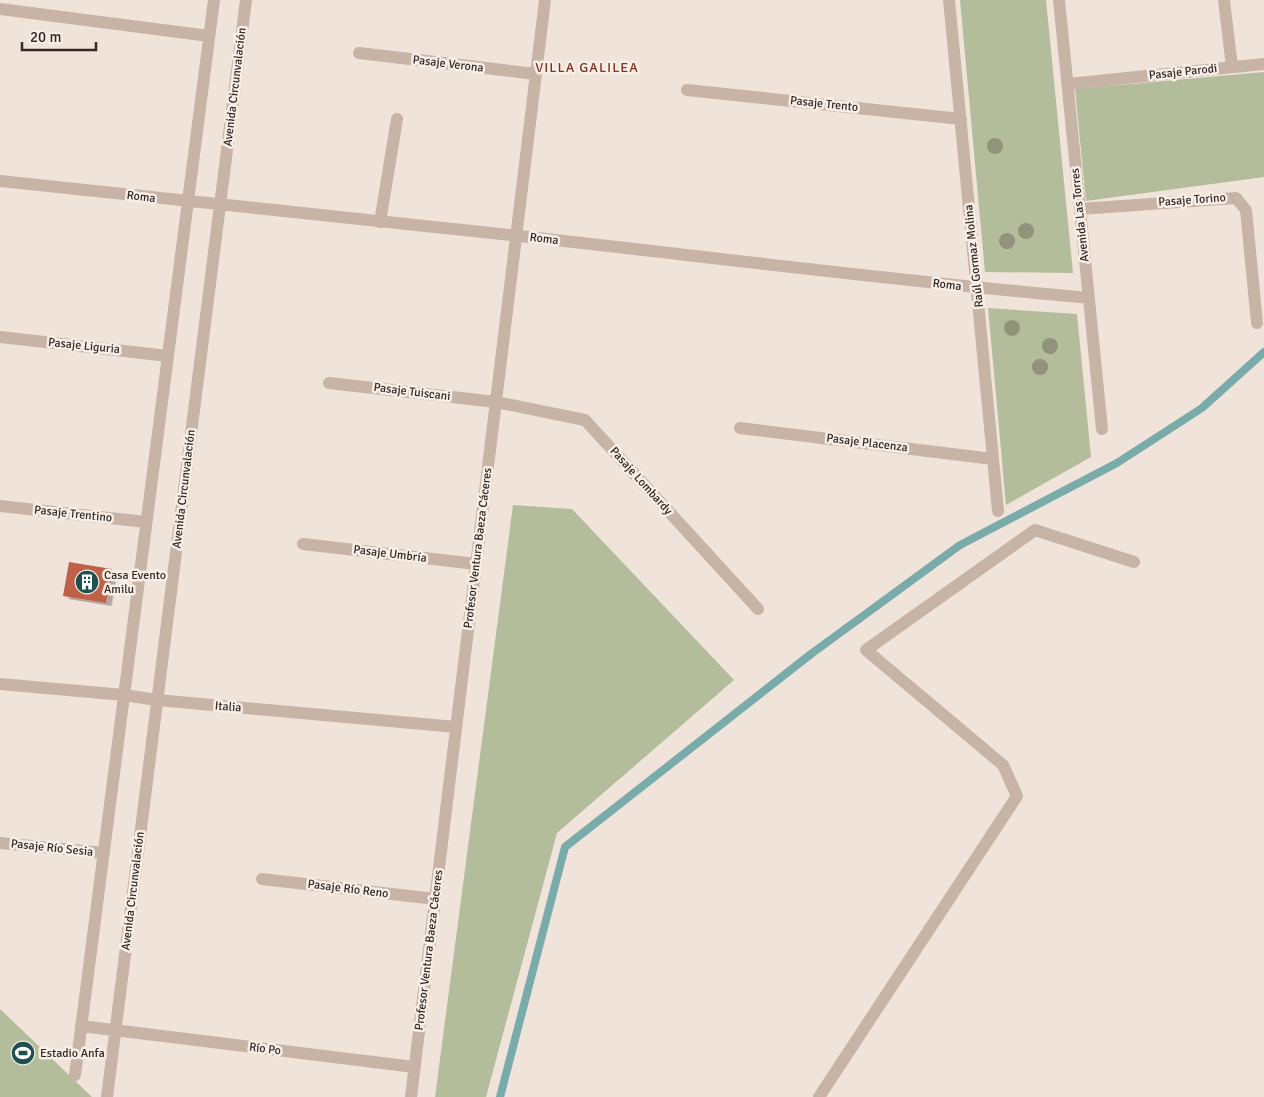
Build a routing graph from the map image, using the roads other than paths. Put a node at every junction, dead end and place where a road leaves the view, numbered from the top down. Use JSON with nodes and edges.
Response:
{"nodes":[{"id":1,"x":214,"y":0,"type":"edge"},
{"id":2,"x":246,"y":0,"type":"edge"},
{"id":3,"x":545,"y":0,"type":"edge"},
{"id":4,"x":949,"y":0,"type":"edge"},
{"id":5,"x":1059,"y":0,"type":"edge"},
{"id":6,"x":1224,"y":0,"type":"edge"},
{"id":7,"x":0,"y":8,"type":"edge"},
{"id":8,"x":209,"y":36,"type":"junction"},
{"id":9,"x":359,"y":54,"type":"dead end"},
{"id":10,"x":1264,"y":64,"type":"edge"},
{"id":11,"x":1232,"y":67,"type":"junction"},
{"id":12,"x":536,"y":74,"type":"junction"},
{"id":13,"x":1068,"y":84,"type":"junction"},
{"id":14,"x":687,"y":90,"type":"dead end"},
{"id":15,"x":397,"y":119,"type":"dead end"},
{"id":16,"x":961,"y":119,"type":"junction"},
{"id":17,"x":0,"y":181,"type":"edge"},
{"id":18,"x":188,"y":202,"type":"junction"},
{"id":19,"x":220,"y":205,"type":"junction"},
{"id":20,"x":1080,"y":209,"type":"junction"},
{"id":21,"x":380,"y":222,"type":"junction"},
{"id":22,"x":517,"y":236,"type":"junction"},
{"id":23,"x":977,"y":288,"type":"junction"},
{"id":24,"x":1088,"y":298,"type":"junction"},
{"id":25,"x":1257,"y":323,"type":"dead end"},
{"id":26,"x":0,"y":337,"type":"edge"},
{"id":27,"x":168,"y":356,"type":"junction"},
{"id":28,"x":329,"y":382,"type":"dead end"},
{"id":29,"x":496,"y":402,"type":"junction"},
{"id":30,"x":740,"y":428,"type":"dead end"},
{"id":31,"x":1102,"y":429,"type":"dead end"},
{"id":32,"x":993,"y":459,"type":"junction"},
{"id":33,"x":0,"y":506,"type":"edge"},
{"id":34,"x":998,"y":511,"type":"dead end"},
{"id":35,"x":146,"y":522,"type":"junction"},
{"id":36,"x":303,"y":544,"type":"dead end"},
{"id":37,"x":1134,"y":562,"type":"dead end"},
{"id":38,"x":476,"y":564,"type":"junction"},
{"id":39,"x":758,"y":609,"type":"dead end"},
{"id":40,"x":0,"y":684,"type":"edge"},
{"id":41,"x":124,"y":695,"type":"junction"},
{"id":42,"x":157,"y":700,"type":"junction"},
{"id":43,"x":456,"y":727,"type":"junction"},
{"id":44,"x":0,"y":843,"type":"edge"},
{"id":45,"x":104,"y":853,"type":"junction"},
{"id":46,"x":262,"y":879,"type":"dead end"},
{"id":47,"x":435,"y":900,"type":"junction"},
{"id":48,"x":81,"y":1026,"type":"junction"},
{"id":49,"x":115,"y":1032,"type":"junction"},
{"id":50,"x":414,"y":1067,"type":"junction"},
{"id":51,"x":75,"y":1075,"type":"dead end"},
{"id":52,"x":107,"y":1097,"type":"edge"},
{"id":53,"x":411,"y":1097,"type":"edge"},
{"id":54,"x":819,"y":1097,"type":"edge"}],
"edges":[{"from":1,"to":8,"type":"street"},
{"from":2,"to":19,"type":"street","name":"Avenida Circunvalación"},
{"from":3,"to":12,"type":"street","name":"Profesor Ventura Baeza Cáceres"},
{"from":4,"to":16,"type":"street","name":"Raúl Gormaz Molina"},
{"from":5,"to":13,"type":"street","name":"Avenida Las Torres"},
{"from":6,"to":11,"type":"street","name":"Pasaje Parodi"},
{"from":7,"to":8,"type":"street"},
{"from":8,"to":18,"type":"street"},
{"from":9,"to":12,"type":"street","name":"Pasaje Verona"},
{"from":10,"to":11,"type":"street"},
{"from":11,"to":13,"type":"street","name":"Pasaje Parodi"},
{"from":12,"to":22,"type":"street","name":"Profesor Ventura Baeza Cáceres"},
{"from":13,"to":20,"type":"street","name":"Avenida Las Torres"},
{"from":14,"to":16,"type":"street","name":"Pasaje Trento"},
{"from":15,"to":21,"type":"street"},
{"from":16,"to":23,"type":"street","name":"Raúl Gormaz Molina"},
{"from":17,"to":18,"type":"street","name":"Roma"},
{"from":18,"to":19,"type":"street","name":"Roma"},
{"from":18,"to":27,"type":"street"},
{"from":19,"to":21,"type":"street","name":"Roma"},
{"from":19,"to":42,"type":"street","name":"Avenida Circunvalación"},
{"from":20,"to":24,"type":"street","name":"Avenida Las Torres"},
{"from":20,"to":25,"type":"street","name":"Pasaje Torino"},
{"from":21,"to":22,"type":"street","name":"Roma"},
{"from":22,"to":23,"type":"street","name":"Roma"},
{"from":22,"to":29,"type":"street","name":"Profesor Ventura Baeza Cáceres"},
{"from":23,"to":24,"type":"street","name":"Roma"},
{"from":23,"to":32,"type":"street","name":"Raúl Gormaz Molina"},
{"from":24,"to":31,"type":"street","name":"Avenida Las Torres"},
{"from":26,"to":27,"type":"street","name":"Pasaje Liguria"},
{"from":27,"to":35,"type":"street"},
{"from":28,"to":29,"type":"street","name":"Pasaje Tuiscani"},
{"from":29,"to":38,"type":"street","name":"Profesor Ventura Baeza Cáceres"},
{"from":29,"to":39,"type":"street","name":"Pasaje Lombardy"},
{"from":30,"to":32,"type":"street","name":"Pasaje Placenza"},
{"from":32,"to":34,"type":"street","name":"Raúl Gormaz Molina"},
{"from":33,"to":35,"type":"street","name":"Pasaje Trentino"},
{"from":35,"to":41,"type":"street"},
{"from":36,"to":38,"type":"street","name":"Pasaje Umbría"},
{"from":37,"to":54,"type":"street"},
{"from":38,"to":43,"type":"street","name":"Profesor Ventura Baeza Cáceres"},
{"from":40,"to":41,"type":"street","name":"Italia"},
{"from":41,"to":42,"type":"street","name":"Italia"},
{"from":41,"to":45,"type":"street"},
{"from":42,"to":43,"type":"street","name":"Italia"},
{"from":42,"to":49,"type":"street","name":"Avenida Circunvalación"},
{"from":43,"to":47,"type":"street","name":"Profesor Ventura Baeza Cáceres"},
{"from":44,"to":45,"type":"street","name":"Pasaje Río Sesia"},
{"from":45,"to":48,"type":"street"},
{"from":46,"to":47,"type":"street","name":"Pasaje Río Reno"},
{"from":47,"to":50,"type":"street","name":"Profesor Ventura Baeza Cáceres"},
{"from":48,"to":49,"type":"street","name":"Río Po"},
{"from":48,"to":51,"type":"street"},
{"from":49,"to":50,"type":"street","name":"Río Po"},
{"from":49,"to":52,"type":"street","name":"Avenida Circunvalación"},
{"from":50,"to":53,"type":"street","name":"Profesor Ventura Baeza Cáceres"}]}
